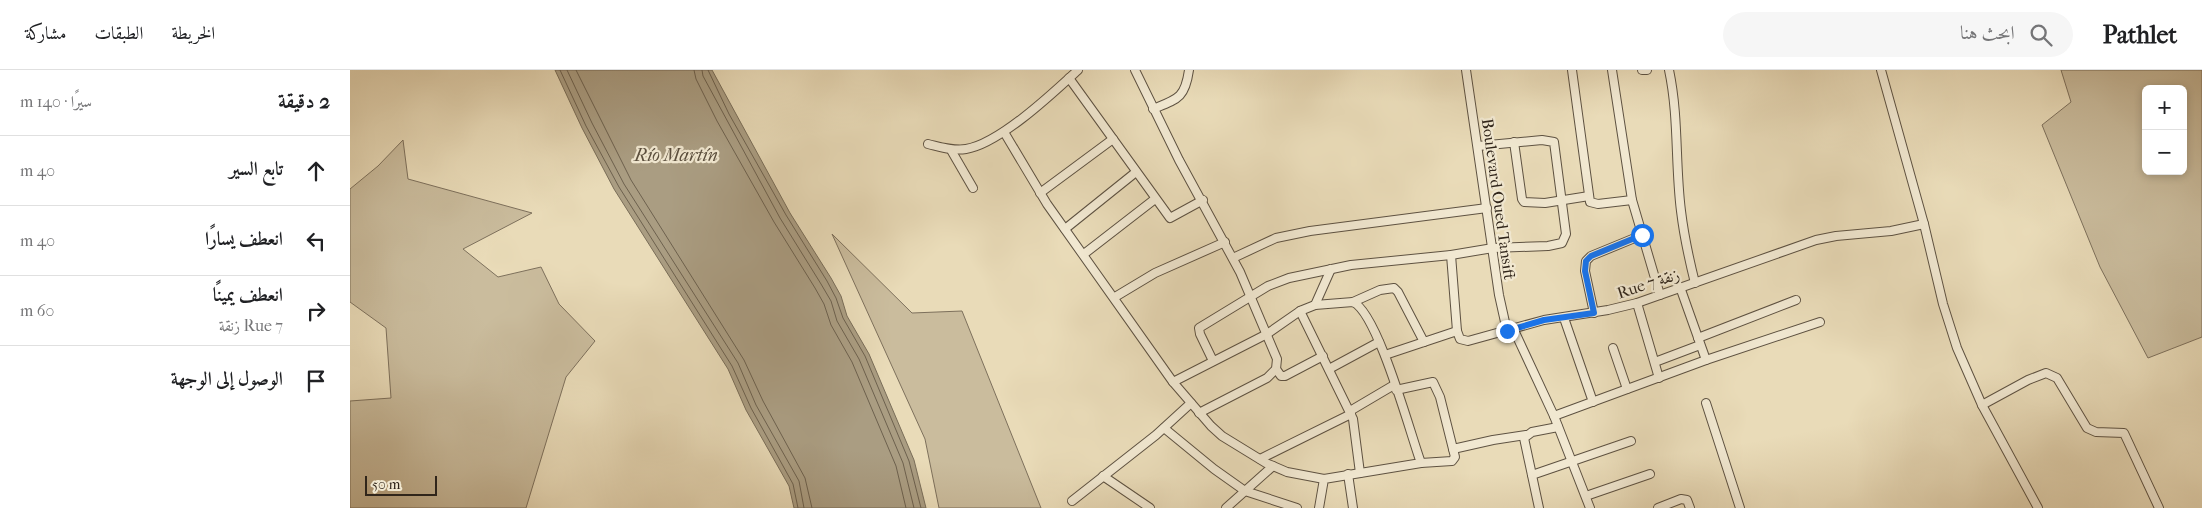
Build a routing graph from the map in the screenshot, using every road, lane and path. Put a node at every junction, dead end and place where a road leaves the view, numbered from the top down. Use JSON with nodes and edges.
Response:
{"nodes":[{"id":1,"x":1078,"y":70,"type":"edge"},
{"id":2,"x":1135,"y":70,"type":"edge"},
{"id":3,"x":1142,"y":70,"type":"edge"},
{"id":4,"x":1190,"y":70,"type":"edge"},
{"id":5,"x":1466,"y":70,"type":"edge"},
{"id":6,"x":1572,"y":70,"type":"edge"},
{"id":7,"x":1612,"y":70,"type":"edge"},
{"id":8,"x":1642,"y":70,"type":"edge"},
{"id":9,"x":1647,"y":70,"type":"edge"},
{"id":10,"x":1669,"y":70,"type":"edge"},
{"id":11,"x":1881,"y":70,"type":"edge"},
{"id":12,"x":1069,"y":78,"type":"junction"},
{"id":13,"x":1140,"y":81,"type":"junction"},
{"id":14,"x":1153,"y":109,"type":"junction"},
{"id":15,"x":1004,"y":132,"type":"junction"},
{"id":16,"x":1112,"y":139,"type":"junction"},
{"id":17,"x":1514,"y":142,"type":"junction"},
{"id":18,"x":928,"y":144,"type":"dead end"},
{"id":19,"x":1478,"y":146,"type":"junction"},
{"id":20,"x":951,"y":150,"type":"junction"},
{"id":21,"x":1136,"y":172,"type":"junction"},
{"id":22,"x":973,"y":188,"type":"dead end"},
{"id":23,"x":1040,"y":193,"type":"junction"},
{"id":24,"x":1589,"y":196,"type":"junction"},
{"id":25,"x":1155,"y":199,"type":"junction"},
{"id":26,"x":1203,"y":200,"type":"junction"},
{"id":27,"x":1632,"y":200,"type":"junction"},
{"id":28,"x":1562,"y":201,"type":"junction"},
{"id":29,"x":1487,"y":208,"type":"junction"},
{"id":30,"x":1924,"y":224,"type":"junction"},
{"id":31,"x":1065,"y":229,"type":"junction"},
{"id":32,"x":1642,"y":235,"type":"junction"},
{"id":33,"x":1225,"y":242,"type":"junction"},
{"id":34,"x":1493,"y":248,"type":"junction"},
{"id":35,"x":1084,"y":254,"type":"junction"},
{"id":36,"x":1452,"y":255,"type":"junction"},
{"id":37,"x":1233,"y":258,"type":"junction"},
{"id":38,"x":1331,"y":269,"type":"junction"},
{"id":39,"x":1696,"y":283,"type":"junction"},
{"id":40,"x":1680,"y":287,"type":"junction"},
{"id":41,"x":1660,"y":295,"type":"junction"},
{"id":42,"x":1252,"y":296,"type":"junction"},
{"id":43,"x":1114,"y":297,"type":"junction"},
{"id":44,"x":1796,"y":300,"type":"dead end"},
{"id":45,"x":1353,"y":302,"type":"junction"},
{"id":46,"x":1638,"y":303,"type":"junction"},
{"id":47,"x":1315,"y":305,"type":"junction"},
{"id":48,"x":1300,"y":311,"type":"junction"},
{"id":49,"x":1594,"y":313,"type":"junction"},
{"id":50,"x":1564,"y":318,"type":"junction"},
{"id":51,"x":1820,"y":322,"type":"dead end"},
{"id":52,"x":1510,"y":330,"type":"junction"},
{"id":53,"x":1457,"y":331,"type":"junction"},
{"id":54,"x":1267,"y":334,"type":"junction"},
{"id":55,"x":1699,"y":341,"type":"junction"},
{"id":56,"x":1379,"y":342,"type":"junction"},
{"id":57,"x":1424,"y":342,"type":"junction"},
{"id":58,"x":1613,"y":348,"type":"dead end"},
{"id":59,"x":1384,"y":355,"type":"junction"},
{"id":60,"x":1323,"y":356,"type":"junction"},
{"id":61,"x":1706,"y":360,"type":"junction"},
{"id":62,"x":1213,"y":361,"type":"junction"},
{"id":63,"x":1655,"y":362,"type":"junction"},
{"id":64,"x":1276,"y":369,"type":"junction"},
{"id":65,"x":1329,"y":369,"type":"junction"},
{"id":66,"x":1659,"y":378,"type":"junction"},
{"id":67,"x":1174,"y":382,"type":"junction"},
{"id":68,"x":1395,"y":387,"type":"junction"},
{"id":69,"x":1627,"y":389,"type":"junction"},
{"id":70,"x":1593,"y":402,"type":"junction"},
{"id":71,"x":1191,"y":403,"type":"junction"},
{"id":72,"x":1706,"y":403,"type":"dead end"},
{"id":73,"x":1982,"y":405,"type":"junction"},
{"id":74,"x":1200,"y":413,"type":"junction"},
{"id":75,"x":1350,"y":413,"type":"junction"},
{"id":76,"x":1554,"y":416,"type":"junction"},
{"id":77,"x":1558,"y":427,"type":"junction"},
{"id":78,"x":1164,"y":428,"type":"junction"},
{"id":79,"x":1526,"y":435,"type":"junction"},
{"id":80,"x":1631,"y":441,"type":"dead end"},
{"id":81,"x":1453,"y":450,"type":"junction"},
{"id":82,"x":1260,"y":459,"type":"junction"},
{"id":83,"x":1572,"y":462,"type":"junction"},
{"id":84,"x":1421,"y":463,"type":"junction"},
{"id":85,"x":1273,"y":466,"type":"junction"},
{"id":86,"x":1360,"y":473,"type":"junction"},
{"id":87,"x":1348,"y":474,"type":"junction"},
{"id":88,"x":1650,"y":474,"type":"dead end"},
{"id":89,"x":1532,"y":475,"type":"junction"},
{"id":90,"x":1103,"y":476,"type":"junction"},
{"id":91,"x":1324,"y":479,"type":"junction"},
{"id":92,"x":1245,"y":491,"type":"junction"},
{"id":93,"x":1586,"y":496,"type":"junction"},
{"id":94,"x":1072,"y":501,"type":"dead end"},
{"id":95,"x":1150,"y":508,"type":"edge"},
{"id":96,"x":1226,"y":508,"type":"edge"},
{"id":97,"x":1297,"y":508,"type":"edge"},
{"id":98,"x":1319,"y":508,"type":"edge"},
{"id":99,"x":1353,"y":508,"type":"edge"},
{"id":100,"x":1539,"y":508,"type":"edge"},
{"id":101,"x":1590,"y":508,"type":"edge"},
{"id":102,"x":1658,"y":508,"type":"edge"},
{"id":103,"x":1690,"y":508,"type":"edge"},
{"id":104,"x":1740,"y":508,"type":"edge"},
{"id":105,"x":2038,"y":508,"type":"edge"},
{"id":106,"x":2159,"y":508,"type":"edge"}],
"edges":[{"from":1,"to":12,"type":"street"},
{"from":2,"to":13,"type":"street"},
{"from":3,"to":13,"type":"street"},
{"from":4,"to":14,"type":"street"},
{"from":5,"to":19,"type":"street","name":"Boulevard Oued Tansift"},
{"from":6,"to":24,"type":"street"},
{"from":7,"to":27,"type":"street"},
{"from":8,"to":9,"type":"street"},
{"from":10,"to":39,"type":"street"},
{"from":11,"to":30,"type":"street"},
{"from":12,"to":15,"type":"street"},
{"from":12,"to":16,"type":"street"},
{"from":13,"to":14,"type":"street"},
{"from":14,"to":26,"type":"street"},
{"from":15,"to":20,"type":"street"},
{"from":15,"to":23,"type":"street"},
{"from":16,"to":21,"type":"street"},
{"from":16,"to":23,"type":"street"},
{"from":17,"to":19,"type":"street"},
{"from":17,"to":28,"type":"street"},
{"from":17,"to":28,"type":"street"},
{"from":18,"to":20,"type":"street"},
{"from":19,"to":29,"type":"street","name":"Boulevard Oued Tansift"},
{"from":20,"to":22,"type":"street"},
{"from":21,"to":25,"type":"street"},
{"from":21,"to":31,"type":"street"},
{"from":23,"to":31,"type":"street"},
{"from":24,"to":27,"type":"street"},
{"from":24,"to":28,"type":"street"},
{"from":25,"to":26,"type":"street"},
{"from":25,"to":35,"type":"street"},
{"from":26,"to":33,"type":"street"},
{"from":27,"to":32,"type":"street"},
{"from":28,"to":34,"type":"street"},
{"from":29,"to":34,"type":"street","name":"Boulevard Oued Tansift"},
{"from":29,"to":37,"type":"street"},
{"from":30,"to":39,"type":"street","name":"Rue 7 زنقة"},
{"from":30,"to":73,"type":"street"},
{"from":31,"to":35,"type":"street"},
{"from":32,"to":41,"type":"street"},
{"from":32,"to":49,"type":"street"},
{"from":33,"to":37,"type":"street"},
{"from":33,"to":43,"type":"street"},
{"from":34,"to":36,"type":"street"},
{"from":34,"to":52,"type":"street","name":"Boulevard Oued Tansift"},
{"from":35,"to":43,"type":"street"},
{"from":36,"to":38,"type":"street"},
{"from":36,"to":53,"type":"street"},
{"from":37,"to":42,"type":"street"},
{"from":38,"to":42,"type":"street"},
{"from":38,"to":47,"type":"street"},
{"from":39,"to":40,"type":"street","name":"Rue 7 زنقة"},
{"from":40,"to":41,"type":"street","name":"Rue 7 زنقة"},
{"from":40,"to":55,"type":"street"},
{"from":41,"to":46,"type":"street","name":"Rue 7 زنقة"},
{"from":42,"to":54,"type":"street"},
{"from":42,"to":62,"type":"street"},
{"from":43,"to":67,"type":"street"},
{"from":44,"to":55,"type":"street"},
{"from":45,"to":47,"type":"street"},
{"from":45,"to":56,"type":"street"},
{"from":45,"to":57,"type":"street"},
{"from":46,"to":49,"type":"street","name":"Rue 7 زنقة"},
{"from":46,"to":63,"type":"street"},
{"from":47,"to":48,"type":"street"},
{"from":48,"to":54,"type":"street"},
{"from":48,"to":60,"type":"street"},
{"from":49,"to":50,"type":"street","name":"Rue 7 زنقة"},
{"from":50,"to":52,"type":"street","name":"Rue 7 زنقة"},
{"from":50,"to":70,"type":"street"},
{"from":51,"to":61,"type":"street"},
{"from":52,"to":53,"type":"street","name":"Rue 7 زنقة"},
{"from":52,"to":76,"type":"street","name":"Boulevard Oued Tansift"},
{"from":53,"to":57,"type":"street"},
{"from":54,"to":62,"type":"street"},
{"from":54,"to":64,"type":"street"},
{"from":55,"to":61,"type":"street"},
{"from":55,"to":63,"type":"street"},
{"from":56,"to":59,"type":"street"},
{"from":56,"to":65,"type":"street"},
{"from":57,"to":59,"type":"street"},
{"from":58,"to":69,"type":"street"},
{"from":59,"to":68,"type":"street"},
{"from":60,"to":64,"type":"street"},
{"from":60,"to":65,"type":"street"},
{"from":61,"to":66,"type":"street"},
{"from":62,"to":67,"type":"street"},
{"from":63,"to":66,"type":"street"},
{"from":64,"to":74,"type":"street"},
{"from":65,"to":75,"type":"street"},
{"from":66,"to":69,"type":"street"},
{"from":67,"to":71,"type":"street"},
{"from":68,"to":75,"type":"street"},
{"from":68,"to":81,"type":"street"},
{"from":68,"to":84,"type":"street"},
{"from":69,"to":70,"type":"street"},
{"from":70,"to":76,"type":"street"},
{"from":71,"to":74,"type":"street"},
{"from":71,"to":78,"type":"street"},
{"from":72,"to":104,"type":"street"},
{"from":73,"to":105,"type":"street"},
{"from":73,"to":106,"type":"street"},
{"from":74,"to":82,"type":"street"},
{"from":75,"to":82,"type":"street"},
{"from":75,"to":86,"type":"street"},
{"from":76,"to":77,"type":"street","name":"Boulevard Oued Tansift"},
{"from":77,"to":79,"type":"street"},
{"from":77,"to":83,"type":"street","name":"Boulevard Oued Tansift"},
{"from":78,"to":90,"type":"street"},
{"from":78,"to":92,"type":"street"},
{"from":79,"to":81,"type":"street"},
{"from":79,"to":89,"type":"street"},
{"from":80,"to":83,"type":"street"},
{"from":81,"to":84,"type":"street"},
{"from":82,"to":85,"type":"street"},
{"from":83,"to":89,"type":"street"},
{"from":83,"to":93,"type":"street","name":"Boulevard Oued Tansift"},
{"from":84,"to":86,"type":"street"},
{"from":85,"to":91,"type":"street"},
{"from":85,"to":92,"type":"street"},
{"from":86,"to":87,"type":"street"},
{"from":87,"to":91,"type":"street"},
{"from":87,"to":99,"type":"street"},
{"from":88,"to":93,"type":"street"},
{"from":89,"to":100,"type":"street"},
{"from":90,"to":94,"type":"street"},
{"from":90,"to":95,"type":"street"},
{"from":91,"to":98,"type":"street"},
{"from":92,"to":96,"type":"street"},
{"from":92,"to":97,"type":"street"},
{"from":93,"to":101,"type":"street","name":"Boulevard Oued Tansift"},
{"from":102,"to":103,"type":"street"}]}
